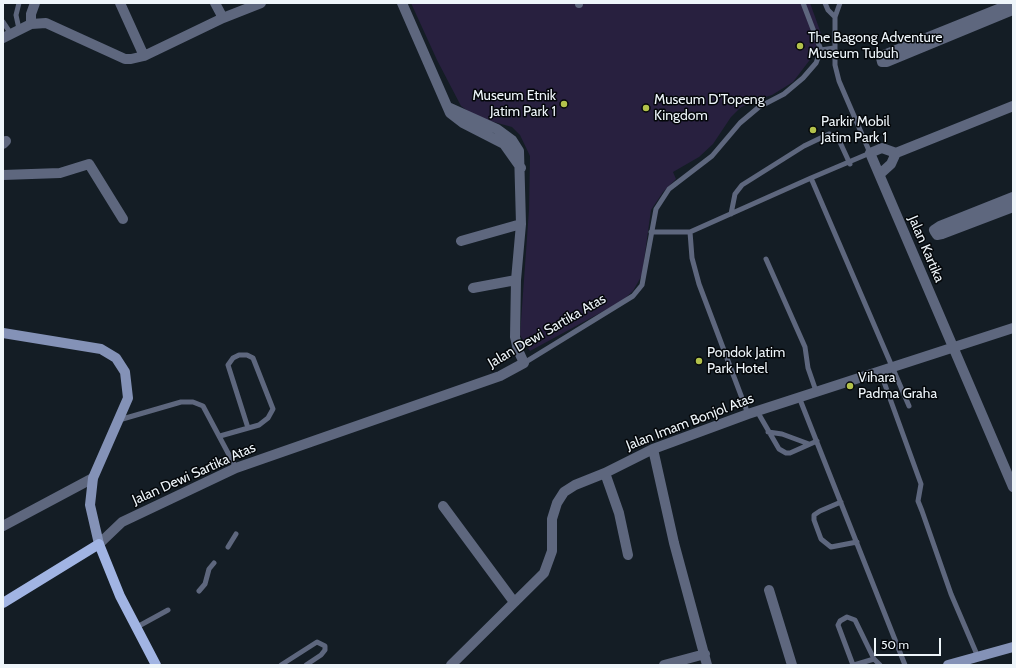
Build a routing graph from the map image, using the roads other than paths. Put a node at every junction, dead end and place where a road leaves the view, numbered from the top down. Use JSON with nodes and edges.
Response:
{"nodes":[{"id":1,"x":19,"y":3,"type":"edge"},
{"id":2,"x":35,"y":3,"type":"edge"},
{"id":3,"x":120,"y":3,"type":"edge"},
{"id":4,"x":215,"y":3,"type":"edge"},
{"id":5,"x":261,"y":3,"type":"edge"},
{"id":6,"x":402,"y":3,"type":"edge"},
{"id":7,"x":803,"y":3,"type":"edge"},
{"id":8,"x":825,"y":3,"type":"edge"},
{"id":9,"x":840,"y":3,"type":"edge"},
{"id":10,"x":1013,"y":3,"type":"edge"},
{"id":11,"x":1013,"y":10,"type":"edge"},
{"id":12,"x":835,"y":17,"type":"junction"},
{"id":13,"x":223,"y":18,"type":"junction"},
{"id":14,"x":3,"y":19,"type":"edge"},
{"id":15,"x":3,"y":22,"type":"edge"},
{"id":16,"x":31,"y":24,"type":"junction"},
{"id":17,"x":11,"y":34,"type":"edge"},
{"id":18,"x":834,"y":48,"type":"junction"},
{"id":19,"x":821,"y":50,"type":"junction"},
{"id":20,"x":144,"y":56,"type":"junction"},
{"id":21,"x":1013,"y":106,"type":"edge"},
{"id":22,"x":870,"y":153,"type":"junction"},
{"id":23,"x":896,"y":153,"type":"junction"},
{"id":24,"x":850,"y":164,"type":"junction"},
{"id":25,"x":880,"y":174,"type":"junction"},
{"id":26,"x":3,"y":175,"type":"edge"},
{"id":27,"x":811,"y":178,"type":"junction"},
{"id":28,"x":1013,"y":197,"type":"edge"},
{"id":29,"x":1013,"y":207,"type":"edge"},
{"id":30,"x":731,"y":214,"type":"junction"},
{"id":31,"x":123,"y":219,"type":"dead end"},
{"id":32,"x":521,"y":224,"type":"junction"},
{"id":33,"x":651,"y":232,"type":"junction"},
{"id":34,"x":690,"y":232,"type":"junction"},
{"id":35,"x":461,"y":241,"type":"dead end"},
{"id":36,"x":766,"y":259,"type":"dead end"},
{"id":37,"x":516,"y":280,"type":"junction"},
{"id":38,"x":473,"y":288,"type":"dead end"},
{"id":39,"x":1013,"y":328,"type":"edge"},
{"id":40,"x":3,"y":333,"type":"edge"},
{"id":41,"x":953,"y":347,"type":"junction"},
{"id":42,"x":524,"y":363,"type":"junction"},
{"id":43,"x":891,"y":367,"type":"junction"},
{"id":44,"x":880,"y":371,"type":"junction"},
{"id":45,"x":816,"y":391,"type":"junction"},
{"id":46,"x":799,"y":397,"type":"junction"},
{"id":47,"x":909,"y":406,"type":"dead end"},
{"id":48,"x":753,"y":412,"type":"junction"},
{"id":49,"x":118,"y":421,"type":"junction"},
{"id":50,"x":248,"y":428,"type":"junction"},
{"id":51,"x":768,"y":432,"type":"junction"},
{"id":52,"x":220,"y":436,"type":"junction"},
{"id":53,"x":817,"y":441,"type":"junction"},
{"id":54,"x":809,"y":444,"type":"junction"},
{"id":55,"x":653,"y":449,"type":"junction"},
{"id":56,"x":236,"y":468,"type":"junction"},
{"id":57,"x":605,"y":473,"type":"junction"},
{"id":58,"x":94,"y":478,"type":"junction"},
{"id":59,"x":1013,"y":487,"type":"edge"},
{"id":60,"x":841,"y":502,"type":"junction"},
{"id":61,"x":443,"y":506,"type":"dead end"},
{"id":62,"x":3,"y":526,"type":"edge"},
{"id":63,"x":236,"y":534,"type":"dead end"},
{"id":64,"x":857,"y":542,"type":"junction"},
{"id":65,"x":99,"y":544,"type":"junction"},
{"id":66,"x":228,"y":547,"type":"dead end"},
{"id":67,"x":628,"y":555,"type":"dead end"},
{"id":68,"x":214,"y":563,"type":"dead end"},
{"id":69,"x":769,"y":590,"type":"dead end"},
{"id":70,"x":199,"y":591,"type":"dead end"},
{"id":71,"x":514,"y":602,"type":"junction"},
{"id":72,"x":3,"y":603,"type":"edge"},
{"id":73,"x":168,"y":610,"type":"dead end"},
{"id":74,"x":137,"y":628,"type":"junction"},
{"id":75,"x":1013,"y":647,"type":"edge"},
{"id":76,"x":705,"y":654,"type":"junction"},
{"id":77,"x":978,"y":657,"type":"junction"},
{"id":78,"x":874,"y":659,"type":"junction"},
{"id":79,"x":156,"y":665,"type":"edge"},
{"id":80,"x":281,"y":665,"type":"edge"},
{"id":81,"x":306,"y":665,"type":"edge"},
{"id":82,"x":451,"y":665,"type":"edge"},
{"id":83,"x":664,"y":665,"type":"edge"},
{"id":84,"x":707,"y":665,"type":"edge"},
{"id":85,"x":792,"y":665,"type":"edge"},
{"id":86,"x":853,"y":665,"type":"edge"},
{"id":87,"x":880,"y":665,"type":"edge"},
{"id":88,"x":905,"y":665,"type":"edge"},
{"id":89,"x":948,"y":665,"type":"edge"}],
"edges":[{"from":1,"to":17,"type":"lane"},
{"from":2,"to":16,"type":"street"},
{"from":3,"to":20,"type":"street"},
{"from":4,"to":13,"type":"street"},
{"from":5,"to":13,"type":"street"},
{"from":6,"to":32,"type":"street"},
{"from":7,"to":19,"type":"lane"},
{"from":8,"to":12,"type":"lane"},
{"from":9,"to":12,"type":"lane","name":"Jalan Kartika"},
{"from":10,"to":11,"type":"street"},
{"from":12,"to":18,"type":"lane","name":"Jalan Kartika"},
{"from":13,"to":20,"type":"street"},
{"from":14,"to":15,"type":"lane"},
{"from":15,"to":17,"type":"lane"},
{"from":16,"to":17,"type":"street"},
{"from":16,"to":20,"type":"street"},
{"from":18,"to":19,"type":"lane"},
{"from":18,"to":22,"type":"lane","name":"Jalan Kartika"},
{"from":19,"to":33,"type":"lane","name":"Jalan Dewi Sartika Atas"},
{"from":21,"to":23,"type":"street"},
{"from":22,"to":23,"type":"street"},
{"from":22,"to":24,"type":"lane"},
{"from":22,"to":25,"type":"street","name":"Jalan Kartika"},
{"from":23,"to":25,"type":"street"},
{"from":24,"to":27,"type":"lane"},
{"from":24,"to":30,"type":"lane"},
{"from":25,"to":41,"type":"street","name":"Jalan Kartika"},
{"from":26,"to":31,"type":"street"},
{"from":27,"to":30,"type":"lane"},
{"from":27,"to":43,"type":"lane"},
{"from":28,"to":29,"type":"street"},
{"from":30,"to":34,"type":"lane"},
{"from":32,"to":35,"type":"street"},
{"from":32,"to":37,"type":"street"},
{"from":33,"to":34,"type":"lane"},
{"from":33,"to":42,"type":"lane","name":"Jalan Dewi Sartika Atas"},
{"from":34,"to":48,"type":"lane"},
{"from":36,"to":45,"type":"lane"},
{"from":37,"to":38,"type":"street"},
{"from":37,"to":42,"type":"street"},
{"from":39,"to":41,"type":"street","name":"Jalan Imam Bonjol Atas"},
{"from":40,"to":49,"type":"main road"},
{"from":41,"to":43,"type":"street","name":"Jalan Imam Bonjol Atas"},
{"from":41,"to":59,"type":"street","name":"Jalan Kartika"},
{"from":42,"to":56,"type":"street","name":"Jalan Dewi Sartika Atas"},
{"from":43,"to":44,"type":"street","name":"Jalan Imam Bonjol Atas"},
{"from":43,"to":47,"type":"lane"},
{"from":44,"to":45,"type":"street","name":"Jalan Imam Bonjol Atas"},
{"from":44,"to":77,"type":"lane"},
{"from":45,"to":46,"type":"street","name":"Jalan Imam Bonjol Atas"},
{"from":46,"to":48,"type":"street","name":"Jalan Imam Bonjol Atas"},
{"from":46,"to":53,"type":"lane"},
{"from":48,"to":51,"type":"lane"},
{"from":48,"to":55,"type":"street","name":"Jalan Imam Bonjol Atas"},
{"from":49,"to":52,"type":"lane"},
{"from":49,"to":58,"type":"main road"},
{"from":50,"to":50,"type":"lane"},
{"from":50,"to":52,"type":"lane"},
{"from":51,"to":54,"type":"lane"},
{"from":51,"to":54,"type":"lane"},
{"from":52,"to":56,"type":"lane"},
{"from":53,"to":54,"type":"lane"},
{"from":53,"to":60,"type":"lane"},
{"from":55,"to":57,"type":"street","name":"Jalan Imam Bonjol Atas"},
{"from":55,"to":76,"type":"street"},
{"from":56,"to":65,"type":"street","name":"Jalan Dewi Sartika Atas"},
{"from":57,"to":67,"type":"street"},
{"from":57,"to":71,"type":"street","name":"Jalan Imam Bonjol Atas"},
{"from":58,"to":62,"type":"street"},
{"from":58,"to":65,"type":"main road"},
{"from":60,"to":64,"type":"lane"},
{"from":60,"to":64,"type":"lane"},
{"from":61,"to":71,"type":"street"},
{"from":63,"to":66,"type":"lane"},
{"from":64,"to":88,"type":"lane"},
{"from":65,"to":72,"type":"main road"},
{"from":65,"to":74,"type":"main road"},
{"from":68,"to":70,"type":"lane"},
{"from":69,"to":85,"type":"street"},
{"from":71,"to":82,"type":"street","name":"Jalan Imam Bonjol Atas"},
{"from":73,"to":74,"type":"lane"},
{"from":74,"to":79,"type":"main road"},
{"from":75,"to":77,"type":"main road"},
{"from":76,"to":83,"type":"street"},
{"from":76,"to":84,"type":"street"},
{"from":77,"to":89,"type":"main road"},
{"from":78,"to":86,"type":"lane"},
{"from":78,"to":86,"type":"lane"},
{"from":78,"to":87,"type":"lane"},
{"from":80,"to":81,"type":"lane"}]}
